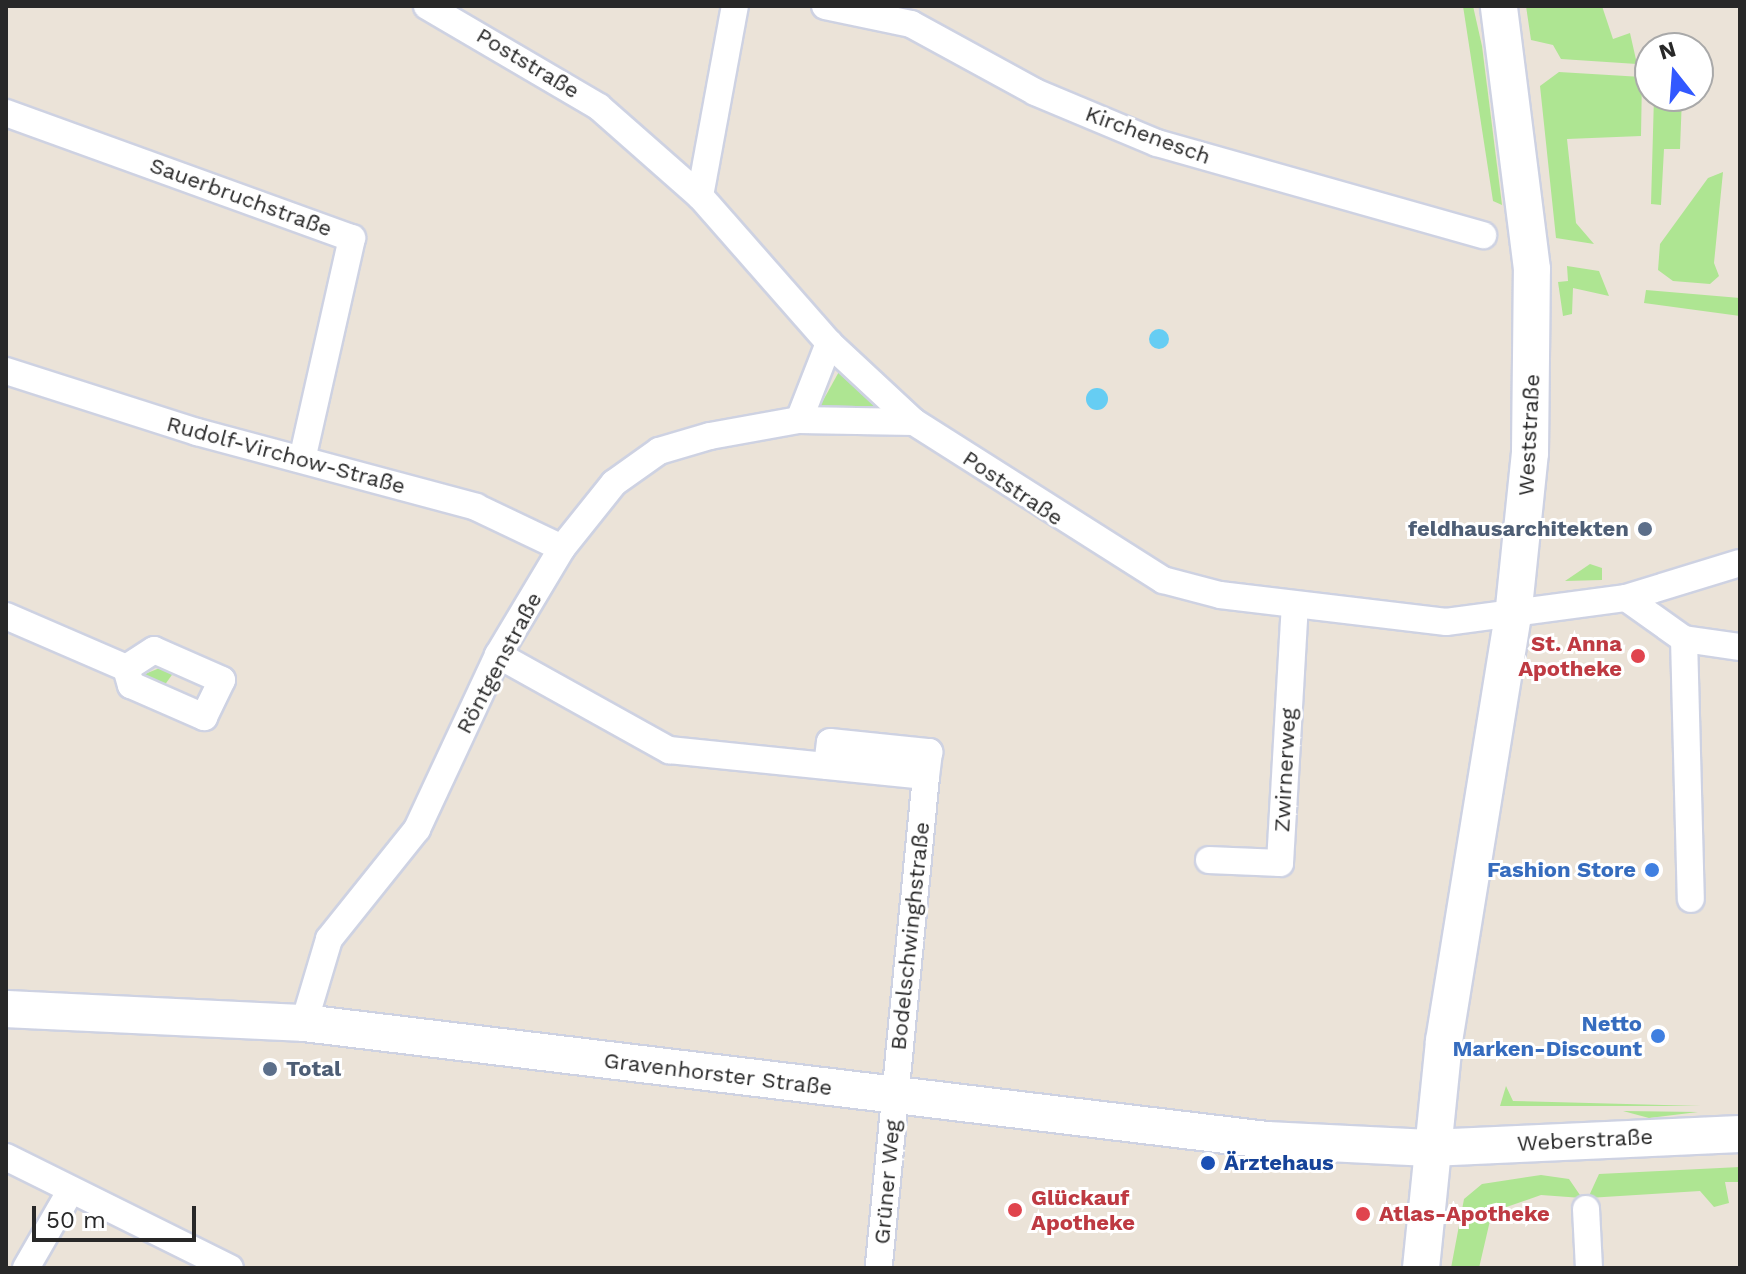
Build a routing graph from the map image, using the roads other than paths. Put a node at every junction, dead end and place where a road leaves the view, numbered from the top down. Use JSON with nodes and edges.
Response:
{"nodes":[{"id":1,"x":427,"y":6,"type":"edge"},
{"id":2,"x":735,"y":6,"type":"edge"},
{"id":3,"x":825,"y":6,"type":"edge"},
{"id":4,"x":1499,"y":6,"type":"edge"},
{"id":5,"x":6,"y":113,"type":"edge"},
{"id":6,"x":700,"y":196,"type":"junction"},
{"id":7,"x":1483,"y":235,"type":"dead end"},
{"id":8,"x":829,"y":343,"type":"junction"},
{"id":9,"x":6,"y":371,"type":"edge"},
{"id":10,"x":799,"y":420,"type":"junction"},
{"id":11,"x":914,"y":422,"type":"junction"},
{"id":12,"x":302,"y":459,"type":"junction"},
{"id":13,"x":562,"y":548,"type":"junction"},
{"id":14,"x":1740,"y":563,"type":"edge"},
{"id":15,"x":1626,"y":598,"type":"junction"},
{"id":16,"x":1295,"y":606,"type":"junction"},
{"id":17,"x":6,"y":616,"type":"edge"},
{"id":18,"x":1513,"y":617,"type":"junction"},
{"id":19,"x":1684,"y":639,"type":"junction"},
{"id":20,"x":1740,"y":647,"type":"edge"},
{"id":21,"x":498,"y":655,"type":"junction"},
{"id":22,"x":126,"y":668,"type":"dead end"},
{"id":23,"x":1209,"y":860,"type":"dead end"},
{"id":24,"x":1691,"y":899,"type":"dead end"},
{"id":25,"x":6,"y":1009,"type":"edge"},
{"id":26,"x":304,"y":1023,"type":"junction"},
{"id":27,"x":894,"y":1096,"type":"junction"},
{"id":28,"x":1740,"y":1134,"type":"edge"},
{"id":29,"x":1430,"y":1148,"type":"junction"},
{"id":30,"x":6,"y":1157,"type":"edge"},
{"id":31,"x":71,"y":1190,"type":"junction"},
{"id":32,"x":1586,"y":1209,"type":"dead end"},
{"id":33,"x":26,"y":1268,"type":"edge"},
{"id":34,"x":230,"y":1268,"type":"edge"},
{"id":35,"x":879,"y":1268,"type":"edge"},
{"id":36,"x":1421,"y":1268,"type":"edge"},
{"id":37,"x":1589,"y":1268,"type":"edge"}],
"edges":[{"from":1,"to":6,"type":"street","name":"Poststraße"},
{"from":2,"to":6,"type":"street"},
{"from":3,"to":7,"type":"street","name":"Kirchenesch"},
{"from":4,"to":18,"type":"main road","name":"Weststraße"},
{"from":5,"to":12,"type":"street","name":"Sauerbruchstraße"},
{"from":6,"to":8,"type":"street","name":"Poststraße"},
{"from":8,"to":10,"type":"street"},
{"from":8,"to":11,"type":"street","name":"Poststraße"},
{"from":9,"to":12,"type":"street","name":"Rudolf-Virchow-Straße"},
{"from":10,"to":11,"type":"street","name":"Röntgenstraße"},
{"from":10,"to":13,"type":"street","name":"Röntgenstraße"},
{"from":11,"to":16,"type":"street","name":"Poststraße"},
{"from":12,"to":13,"type":"street","name":"Rudolf-Virchow-Straße"},
{"from":13,"to":21,"type":"street","name":"Röntgenstraße"},
{"from":14,"to":15,"type":"street","name":"Poststraße"},
{"from":15,"to":18,"type":"street","name":"Poststraße"},
{"from":15,"to":19,"type":"street"},
{"from":16,"to":18,"type":"street","name":"Poststraße"},
{"from":16,"to":23,"type":"street","name":"Zwirnerweg"},
{"from":17,"to":22,"type":"street"},
{"from":18,"to":29,"type":"main road","name":"Weststraße"},
{"from":19,"to":20,"type":"street"},
{"from":19,"to":24,"type":"street"},
{"from":21,"to":26,"type":"street","name":"Röntgenstraße"},
{"from":21,"to":27,"type":"street","name":"Bodelschwinghstraße"},
{"from":25,"to":26,"type":"main road","name":"Gravenhorster Straße"},
{"from":26,"to":27,"type":"main road","name":"Gravenhorster Straße"},
{"from":27,"to":29,"type":"main road","name":"Gravenhorster Straße"},
{"from":27,"to":35,"type":"street","name":"Grüner Weg"},
{"from":28,"to":29,"type":"main road","name":"Weberstraße"},
{"from":29,"to":36,"type":"main road","name":"Weststraße"},
{"from":30,"to":31,"type":"street"},
{"from":31,"to":33,"type":"street"},
{"from":31,"to":34,"type":"street"},
{"from":32,"to":37,"type":"street"}]}
